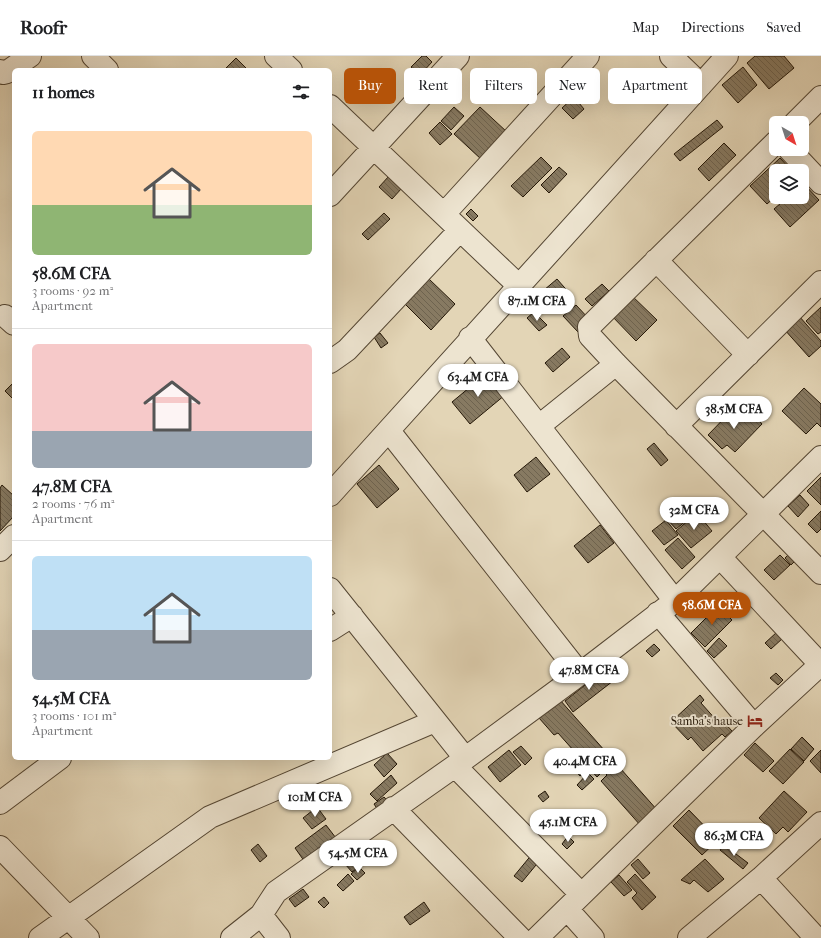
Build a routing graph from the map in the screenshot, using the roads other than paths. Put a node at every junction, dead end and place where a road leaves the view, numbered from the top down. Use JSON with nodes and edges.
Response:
{"nodes":[{"id":1,"x":30,"y":56,"type":"edge"},
{"id":2,"x":93,"y":56,"type":"edge"},
{"id":3,"x":276,"y":56,"type":"edge"},
{"id":4,"x":458,"y":56,"type":"edge"},
{"id":5,"x":588,"y":56,"type":"edge"},
{"id":6,"x":670,"y":56,"type":"edge"},
{"id":7,"x":726,"y":56,"type":"edge"},
{"id":8,"x":13,"y":68,"type":"edge"},
{"id":9,"x":105,"y":68,"type":"edge"},
{"id":10,"x":289,"y":68,"type":"edge"},
{"id":11,"x":683,"y":68,"type":"edge"},
{"id":12,"x":12,"y":69,"type":"edge"},
{"id":13,"x":0,"y":71,"type":"edge"},
{"id":14,"x":702,"y":84,"type":"edge"},
{"id":15,"x":821,"y":96,"type":"edge"},
{"id":16,"x":684,"y":104,"type":"edge"},
{"id":17,"x":332,"y":108,"type":"edge"},
{"id":18,"x":802,"y":116,"type":"edge"},
{"id":19,"x":374,"y":147,"type":"junction"},
{"id":20,"x":769,"y":149,"type":"edge"},
{"id":21,"x":796,"y":156,"type":"edge"},
{"id":22,"x":821,"y":183,"type":"edge"},
{"id":23,"x":332,"y":192,"type":"edge"},
{"id":24,"x":444,"y":214,"type":"junction"},
{"id":25,"x":460,"y":230,"type":"junction"},
{"id":26,"x":656,"y":260,"type":"junction"},
{"id":27,"x":821,"y":282,"type":"edge"},
{"id":28,"x":519,"y":286,"type":"junction"},
{"id":29,"x":470,"y":338,"type":"junction"},
{"id":30,"x":748,"y":355,"type":"junction"},
{"id":31,"x":332,"y":361,"type":"edge"},
{"id":32,"x":616,"y":364,"type":"junction"},
{"id":33,"x":539,"y":426,"type":"junction"},
{"id":34,"x":676,"y":426,"type":"junction"},
{"id":35,"x":389,"y":431,"type":"junction"},
{"id":36,"x":821,"y":457,"type":"edge"},
{"id":37,"x":332,"y":493,"type":"edge"},
{"id":38,"x":762,"y":515,"type":"junction"},
{"id":39,"x":12,"y":538,"type":"edge"},
{"id":40,"x":0,"y":550,"type":"edge"},
{"id":41,"x":720,"y":557,"type":"junction"},
{"id":42,"x":821,"y":573,"type":"edge"},
{"id":43,"x":332,"y":591,"type":"edge"},
{"id":44,"x":666,"y":607,"type":"junction"},
{"id":45,"x":352,"y":616,"type":"junction"},
{"id":46,"x":332,"y":629,"type":"edge"},
{"id":47,"x":821,"y":665,"type":"edge"},
{"id":48,"x":580,"y":674,"type":"junction"},
{"id":49,"x":435,"y":721,"type":"junction"},
{"id":50,"x":754,"y":726,"type":"junction"},
{"id":51,"x":57,"y":760,"type":"edge"},
{"id":52,"x":460,"y":762,"type":"junction"},
{"id":53,"x":0,"y":803,"type":"edge"},
{"id":54,"x":393,"y":808,"type":"junction"},
{"id":55,"x":821,"y":823,"type":"edge"},
{"id":56,"x":0,"y":847,"type":"edge"},
{"id":57,"x":761,"y":878,"type":"junction"},
{"id":58,"x":574,"y":902,"type":"junction"},
{"id":59,"x":261,"y":915,"type":"junction"},
{"id":60,"x":68,"y":916,"type":"junction"},
{"id":61,"x":40,"y":938,"type":"edge"},
{"id":62,"x":88,"y":938,"type":"edge"},
{"id":63,"x":232,"y":938,"type":"edge"},
{"id":64,"x":279,"y":938,"type":"edge"},
{"id":65,"x":520,"y":938,"type":"edge"},
{"id":66,"x":537,"y":938,"type":"edge"},
{"id":67,"x":593,"y":938,"type":"edge"},
{"id":68,"x":689,"y":938,"type":"edge"},
{"id":69,"x":816,"y":938,"type":"edge"}],
"edges":[{"from":1,"to":8,"type":"street"},
{"from":2,"to":9,"type":"street"},
{"from":3,"to":10,"type":"street"},
{"from":4,"to":19,"type":"street"},
{"from":5,"to":24,"type":"street"},
{"from":6,"to":11,"type":"street"},
{"from":7,"to":14,"type":"street"},
{"from":12,"to":13,"type":"street"},
{"from":15,"to":18,"type":"street"},
{"from":16,"to":28,"type":"street"},
{"from":17,"to":19,"type":"street"},
{"from":19,"to":23,"type":"street"},
{"from":19,"to":24,"type":"street"},
{"from":20,"to":26,"type":"street"},
{"from":21,"to":22,"type":"street"},
{"from":24,"to":25,"type":"street"},
{"from":25,"to":28,"type":"street"},
{"from":25,"to":31,"type":"street"},
{"from":26,"to":30,"type":"street"},
{"from":26,"to":32,"type":"street"},
{"from":27,"to":30,"type":"street"},
{"from":28,"to":29,"type":"street"},
{"from":29,"to":33,"type":"street"},
{"from":29,"to":35,"type":"street"},
{"from":30,"to":34,"type":"street"},
{"from":32,"to":33,"type":"street"},
{"from":32,"to":34,"type":"street"},
{"from":33,"to":44,"type":"street"},
{"from":34,"to":38,"type":"street"},
{"from":35,"to":37,"type":"street"},
{"from":35,"to":48,"type":"street"},
{"from":36,"to":38,"type":"street"},
{"from":38,"to":41,"type":"street"},
{"from":38,"to":42,"type":"street"},
{"from":39,"to":40,"type":"street"},
{"from":41,"to":44,"type":"street"},
{"from":41,"to":47,"type":"street"},
{"from":43,"to":45,"type":"street"},
{"from":44,"to":48,"type":"street"},
{"from":44,"to":50,"type":"street"},
{"from":45,"to":46,"type":"street"},
{"from":45,"to":49,"type":"street"},
{"from":47,"to":50,"type":"street"},
{"from":48,"to":52,"type":"street"},
{"from":49,"to":52,"type":"street"},
{"from":49,"to":60,"type":"street"},
{"from":50,"to":58,"type":"street"},
{"from":51,"to":53,"type":"street"},
{"from":52,"to":54,"type":"street"},
{"from":52,"to":58,"type":"street"},
{"from":54,"to":59,"type":"street"},
{"from":54,"to":65,"type":"street"},
{"from":55,"to":57,"type":"street"},
{"from":56,"to":60,"type":"street"},
{"from":57,"to":68,"type":"street"},
{"from":57,"to":69,"type":"street"},
{"from":58,"to":66,"type":"street"},
{"from":58,"to":67,"type":"street"},
{"from":59,"to":63,"type":"street"},
{"from":59,"to":64,"type":"street"},
{"from":60,"to":61,"type":"street"},
{"from":60,"to":62,"type":"street"}]}
